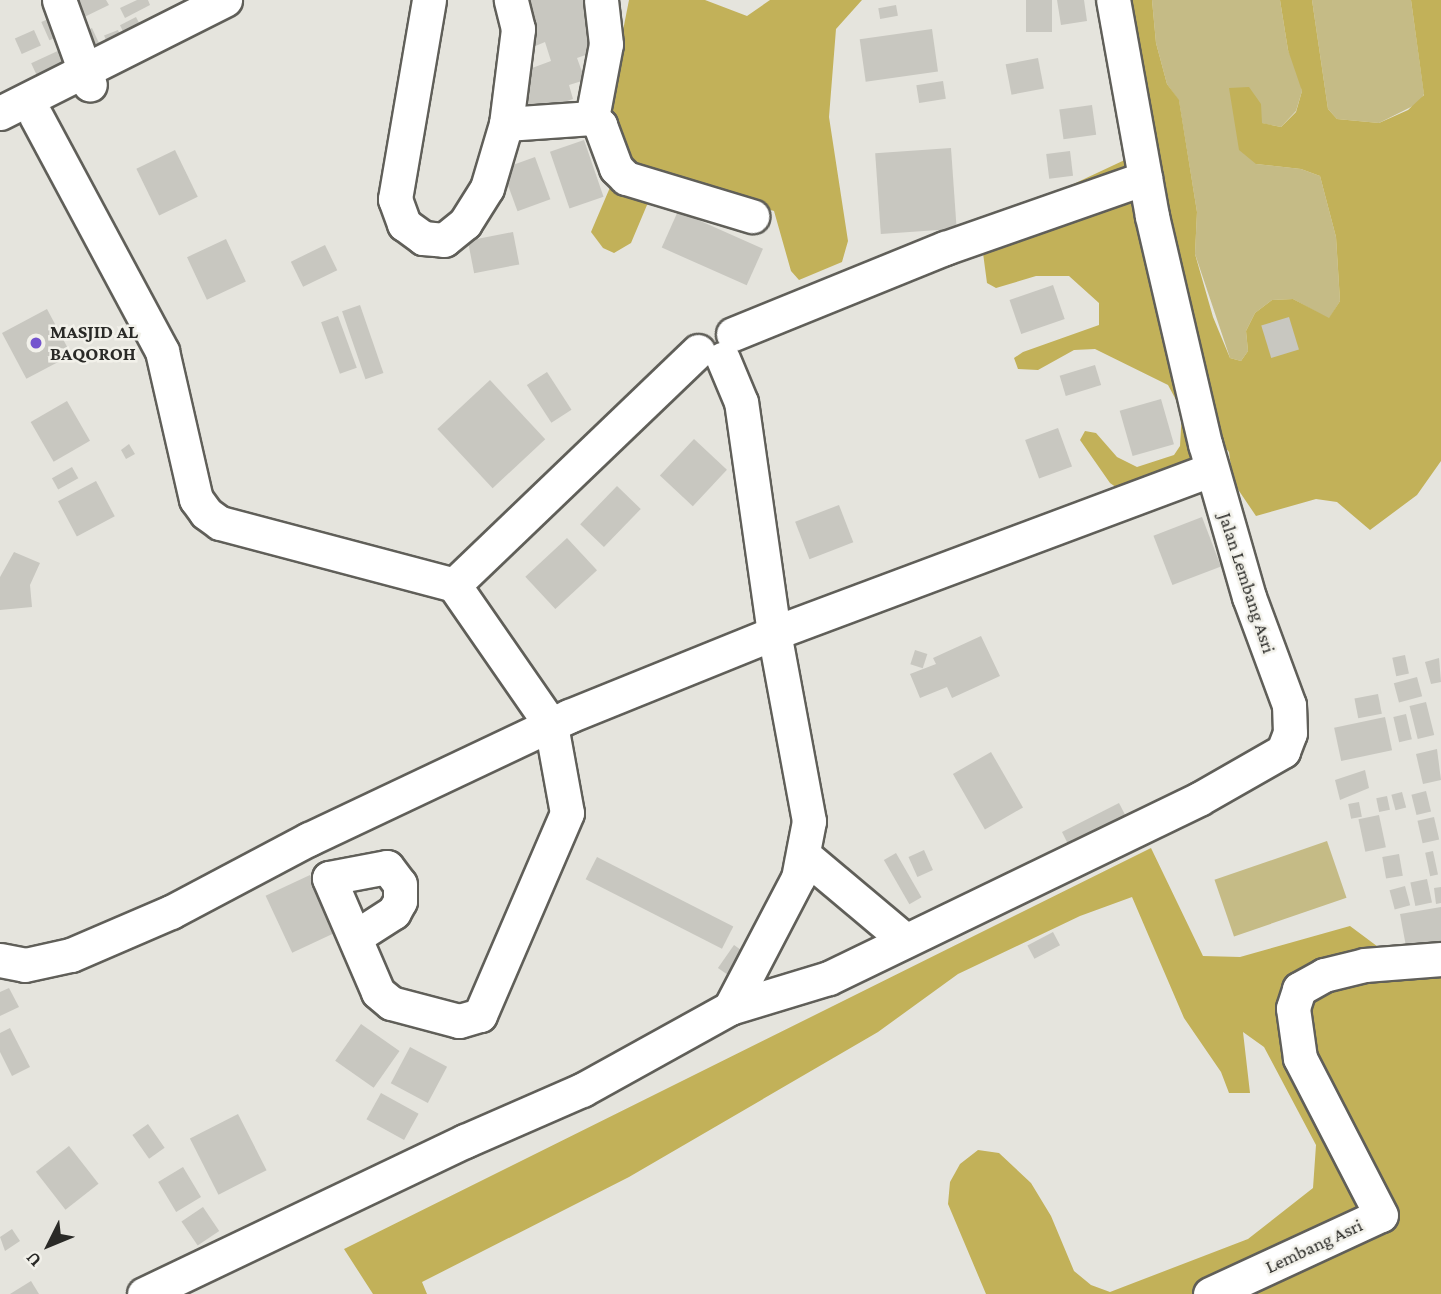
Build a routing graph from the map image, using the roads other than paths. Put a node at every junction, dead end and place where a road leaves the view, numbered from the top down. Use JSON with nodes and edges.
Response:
{"nodes":[{"id":1,"x":59,"y":0,"type":"edge"},
{"id":2,"x":225,"y":0,"type":"edge"},
{"id":3,"x":429,"y":0,"type":"edge"},
{"id":4,"x":511,"y":0,"type":"edge"},
{"id":5,"x":601,"y":0,"type":"edge"},
{"id":6,"x":1113,"y":0,"type":"edge"},
{"id":7,"x":87,"y":77,"type":"junction"},
{"id":8,"x":0,"y":113,"type":"edge"},
{"id":9,"x":36,"y":116,"type":"dead end"},
{"id":10,"x":592,"y":118,"type":"junction"},
{"id":11,"x":506,"y":124,"type":"junction"},
{"id":12,"x":1145,"y":178,"type":"junction"},
{"id":13,"x":752,"y":216,"type":"dead end"},
{"id":14,"x":718,"y":348,"type":"junction"},
{"id":15,"x":1211,"y":470,"type":"junction"},
{"id":16,"x":454,"y":585,"type":"junction"},
{"id":17,"x":774,"y":633,"type":"junction"},
{"id":18,"x":551,"y":725,"type":"junction"},
{"id":19,"x":805,"y":856,"type":"junction"},
{"id":20,"x":355,"y":937,"type":"dead end"},
{"id":21,"x":905,"y":940,"type":"junction"},
{"id":22,"x":1441,"y":959,"type":"edge"},
{"id":23,"x":0,"y":960,"type":"edge"},
{"id":24,"x":730,"y":1008,"type":"junction"},
{"id":25,"x":144,"y":1294,"type":"edge"},
{"id":26,"x":1210,"y":1294,"type":"edge"}],
"edges":[{"from":1,"to":7,"type":"street"},
{"from":2,"to":7,"type":"street"},
{"from":3,"to":11,"type":"street"},
{"from":4,"to":11,"type":"street"},
{"from":5,"to":10,"type":"street"},
{"from":6,"to":12,"type":"street","name":"Jalan Lembang Asri"},
{"from":7,"to":8,"type":"street"},
{"from":9,"to":16,"type":"street"},
{"from":10,"to":11,"type":"street"},
{"from":10,"to":13,"type":"street"},
{"from":12,"to":14,"type":"street"},
{"from":12,"to":15,"type":"street","name":"Jalan Lembang Asri"},
{"from":14,"to":16,"type":"street"},
{"from":14,"to":17,"type":"street"},
{"from":15,"to":17,"type":"street"},
{"from":15,"to":21,"type":"street","name":"Jalan Lembang Asri"},
{"from":16,"to":18,"type":"street"},
{"from":17,"to":18,"type":"street"},
{"from":17,"to":19,"type":"street"},
{"from":18,"to":20,"type":"street"},
{"from":18,"to":23,"type":"street"},
{"from":19,"to":21,"type":"street"},
{"from":19,"to":24,"type":"street"},
{"from":21,"to":24,"type":"street"},
{"from":22,"to":26,"type":"street","name":"Lembang Asri"},
{"from":24,"to":25,"type":"street"}]}
